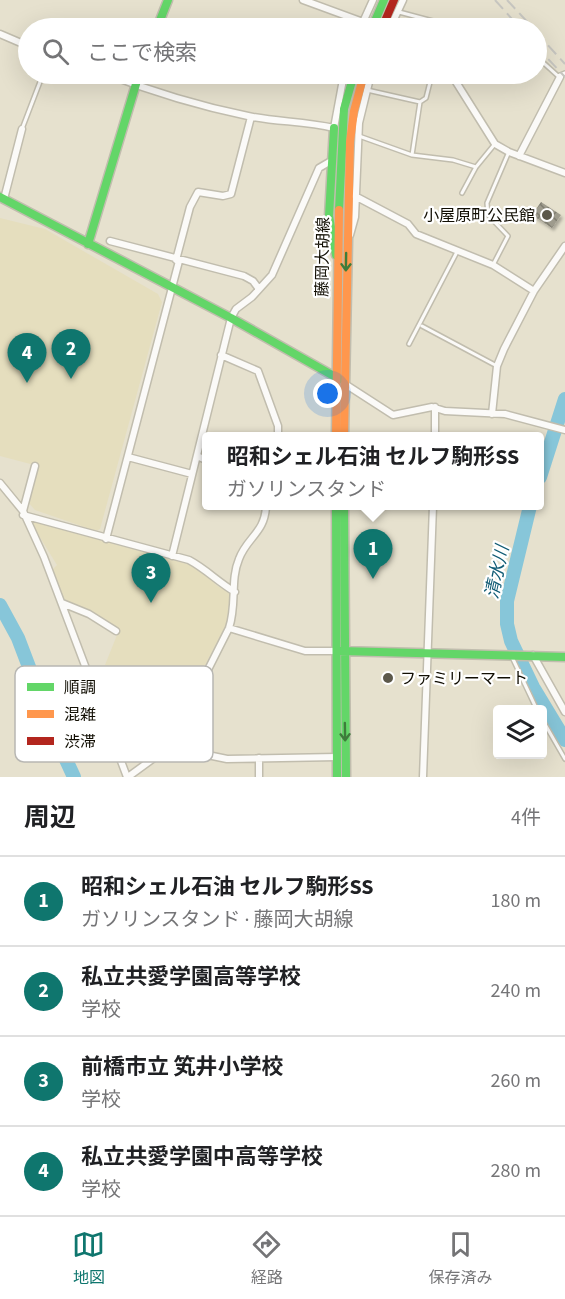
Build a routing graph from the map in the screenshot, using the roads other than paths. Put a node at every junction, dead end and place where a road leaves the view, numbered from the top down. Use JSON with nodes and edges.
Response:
{"nodes":[{"id":1,"x":168,"y":0,"type":"edge"},
{"id":2,"x":303,"y":0,"type":"edge"},
{"id":3,"x":373,"y":0,"type":"edge"},
{"id":4,"x":384,"y":0,"type":"edge"},
{"id":5,"x":394,"y":0,"type":"edge"},
{"id":6,"x":403,"y":0,"type":"edge"},
{"id":7,"x":397,"y":12,"type":"junction"},
{"id":8,"x":161,"y":18,"type":"edge"},
{"id":9,"x":345,"y":18,"type":"edge"},
{"id":10,"x":365,"y":18,"type":"edge"},
{"id":11,"x":376,"y":18,"type":"edge"},
{"id":12,"x":386,"y":18,"type":"edge"},
{"id":13,"x":394,"y":18,"type":"edge"},
{"id":14,"x":420,"y":18,"type":"edge"},
{"id":15,"x":0,"y":34,"type":"edge"},
{"id":16,"x":18,"y":42,"type":"edge"},
{"id":17,"x":547,"y":64,"type":"edge"},
{"id":18,"x":562,"y":75,"type":"edge"},
{"id":19,"x":39,"y":84,"type":"edge"},
{"id":20,"x":135,"y":84,"type":"joint"},
{"id":21,"x":354,"y":84,"type":"edge"},
{"id":22,"x":354,"y":84,"type":"edge"},
{"id":23,"x":356,"y":84,"type":"edge"},
{"id":24,"x":357,"y":84,"type":"edge"},
{"id":25,"x":373,"y":84,"type":"edge"},
{"id":26,"x":430,"y":84,"type":"edge"},
{"id":27,"x":457,"y":84,"type":"edge"},
{"id":28,"x":420,"y":102,"type":"junction"},
{"id":29,"x":251,"y":117,"type":"junction"},
{"id":30,"x":334,"y":128,"type":"junction"},
{"id":31,"x":22,"y":129,"type":"joint"},
{"id":32,"x":358,"y":136,"type":"junction"},
{"id":33,"x":495,"y":144,"type":"junction"},
{"id":34,"x":509,"y":152,"type":"junction"},
{"id":35,"x":412,"y":155,"type":"junction"},
{"id":36,"x":519,"y":156,"type":"junction"},
{"id":37,"x":331,"y":161,"type":"junction"},
{"id":38,"x":476,"y":167,"type":"junction"},
{"id":39,"x":565,"y":173,"type":"edge"},
{"id":40,"x":462,"y":193,"type":"dead end"},
{"id":41,"x":2,"y":198,"type":"edge"},
{"id":42,"x":355,"y":199,"type":"junction"},
{"id":43,"x":347,"y":240,"type":"junction"},
{"id":44,"x":110,"y":241,"type":"dead end"},
{"id":45,"x":88,"y":244,"type":"junction"},
{"id":46,"x":565,"y":246,"type":"edge"},
{"id":47,"x":459,"y":249,"type":"junction"},
{"id":48,"x":336,"y":255,"type":"junction"},
{"id":49,"x":178,"y":260,"type":"junction"},
{"id":50,"x":493,"y":265,"type":"junction"},
{"id":51,"x":259,"y":289,"type":"junction"},
{"id":52,"x":173,"y":290,"type":"junction"},
{"id":53,"x":534,"y":291,"type":"junction"},
{"id":54,"x":231,"y":318,"type":"junction"},
{"id":55,"x":421,"y":326,"type":"junction"},
{"id":56,"x":409,"y":344,"type":"dead end"},
{"id":57,"x":221,"y":355,"type":"junction"},
{"id":58,"x":497,"y":366,"type":"junction"},
{"id":59,"x":336,"y":376,"type":"junction"},
{"id":60,"x":344,"y":383,"type":"junction"},
{"id":61,"x":435,"y":407,"type":"junction"},
{"id":62,"x":492,"y":414,"type":"junction"},
{"id":63,"x":565,"y":430,"type":"edge"},
{"id":64,"x":203,"y":432,"type":"edge"},
{"id":65,"x":278,"y":432,"type":"edge"},
{"id":66,"x":336,"y":432,"type":"edge"},
{"id":67,"x":344,"y":432,"type":"edge"},
{"id":68,"x":435,"y":432,"type":"edge"},
{"id":69,"x":202,"y":435,"type":"edge"},
{"id":70,"x":197,"y":456,"type":"junction"},
{"id":71,"x":128,"y":457,"type":"junction"},
{"id":72,"x":202,"y":458,"type":"edge"},
{"id":73,"x":35,"y":466,"type":"dead end"},
{"id":74,"x":192,"y":474,"type":"junction"},
{"id":75,"x":0,"y":483,"type":"edge"},
{"id":76,"x":265,"y":510,"type":"edge"},
{"id":77,"x":336,"y":510,"type":"edge"},
{"id":78,"x":344,"y":510,"type":"edge"},
{"id":79,"x":433,"y":510,"type":"edge"},
{"id":80,"x":23,"y":513,"type":"junction"},
{"id":81,"x":106,"y":539,"type":"junction"},
{"id":82,"x":172,"y":556,"type":"junction"},
{"id":83,"x":235,"y":592,"type":"junction"},
{"id":84,"x":62,"y":603,"type":"junction"},
{"id":85,"x":229,"y":628,"type":"junction"},
{"id":86,"x":116,"y":631,"type":"dead end"},
{"id":87,"x":340,"y":651,"type":"junction"},
{"id":88,"x":428,"y":653,"type":"junction"},
{"id":89,"x":511,"y":655,"type":"junction"},
{"id":90,"x":533,"y":656,"type":"junction"},
{"id":91,"x":565,"y":657,"type":"edge"},
{"id":92,"x":86,"y":666,"type":"edge"},
{"id":93,"x":210,"y":666,"type":"edge"},
{"id":94,"x":534,"y":705,"type":"edge"},
{"id":95,"x":565,"y":711,"type":"edge"},
{"id":96,"x":547,"y":726,"type":"edge"},
{"id":97,"x":213,"y":756,"type":"edge"},
{"id":98,"x":337,"y":757,"type":"junction"},
{"id":99,"x":259,"y":758,"type":"junction"},
{"id":100,"x":565,"y":759,"type":"edge"},
{"id":101,"x":121,"y":762,"type":"edge"},
{"id":102,"x":148,"y":762,"type":"edge"},
{"id":103,"x":127,"y":777,"type":"edge"},
{"id":104,"x":259,"y":777,"type":"edge"},
{"id":105,"x":337,"y":777,"type":"edge"},
{"id":106,"x":346,"y":777,"type":"edge"},
{"id":107,"x":423,"y":777,"type":"edge"}],
"edges":[{"from":1,"to":8,"type":"main road"},
{"from":2,"to":9,"type":"street"},
{"from":3,"to":10,"type":"street"},
{"from":4,"to":11,"type":"main road"},
{"from":5,"to":12,"type":"main road"},
{"from":6,"to":7,"type":"street"},
{"from":7,"to":13,"type":"street"},
{"from":7,"to":14,"type":"lane"},
{"from":15,"to":16,"type":"street"},
{"from":17,"to":18,"type":"lane"},
{"from":18,"to":36,"type":"street"},
{"from":19,"to":31,"type":"lane"},
{"from":20,"to":29,"type":"street"},
{"from":20,"to":45,"type":"main road"},
{"from":21,"to":30,"type":"street"},
{"from":22,"to":48,"type":"main road","name":"藤岡大胡線"},
{"from":23,"to":43,"type":"main road","name":"藤岡大胡線"},
{"from":24,"to":32,"type":"street"},
{"from":25,"to":28,"type":"lane"},
{"from":26,"to":28,"type":"lane"},
{"from":27,"to":33,"type":"street"},
{"from":28,"to":35,"type":"lane"},
{"from":29,"to":30,"type":"street"},
{"from":29,"to":49,"type":"street"},
{"from":30,"to":37,"type":"main road"},
{"from":31,"to":41,"type":"street"},
{"from":32,"to":35,"type":"lane"},
{"from":32,"to":42,"type":"street"},
{"from":33,"to":34,"type":"street"},
{"from":33,"to":38,"type":"lane"},
{"from":34,"to":36,"type":"street"},
{"from":34,"to":50,"type":"lane"},
{"from":35,"to":38,"type":"lane"},
{"from":36,"to":39,"type":"street"},
{"from":37,"to":48,"type":"main road"},
{"from":37,"to":51,"type":"street"},
{"from":38,"to":40,"type":"lane"},
{"from":41,"to":45,"type":"main road"},
{"from":42,"to":43,"type":"street"},
{"from":42,"to":47,"type":"street"},
{"from":43,"to":60,"type":"main road","name":"藤岡大胡線","one_way":true},
{"from":44,"to":49,"type":"street"},
{"from":45,"to":52,"type":"main road"},
{"from":46,"to":53,"type":"street"},
{"from":47,"to":50,"type":"street"},
{"from":47,"to":55,"type":"lane"},
{"from":48,"to":59,"type":"main road","name":"藤岡大胡線"},
{"from":49,"to":51,"type":"street"},
{"from":49,"to":52,"type":"street"},
{"from":50,"to":53,"type":"street"},
{"from":51,"to":54,"type":"street"},
{"from":52,"to":54,"type":"main road"},
{"from":52,"to":71,"type":"street"},
{"from":53,"to":58,"type":"street"},
{"from":54,"to":57,"type":"street"},
{"from":54,"to":59,"type":"main road"},
{"from":55,"to":56,"type":"lane"},
{"from":55,"to":58,"type":"lane"},
{"from":57,"to":64,"type":"street"},
{"from":57,"to":65,"type":"street"},
{"from":58,"to":62,"type":"street"},
{"from":59,"to":60,"type":"main road"},
{"from":59,"to":66,"type":"main road","name":"藤岡大胡線"},
{"from":60,"to":61,"type":"street"},
{"from":60,"to":67,"type":"main road","name":"藤岡大胡線"},
{"from":61,"to":62,"type":"street"},
{"from":61,"to":68,"type":"street"},
{"from":62,"to":63,"type":"street"},
{"from":69,"to":70,"type":"street"},
{"from":70,"to":72,"type":"street"},
{"from":70,"to":74,"type":"street"},
{"from":71,"to":74,"type":"street"},
{"from":71,"to":81,"type":"street"},
{"from":73,"to":80,"type":"street"},
{"from":74,"to":82,"type":"street"},
{"from":75,"to":80,"type":"street"},
{"from":76,"to":83,"type":"street"},
{"from":77,"to":87,"type":"main road"},
{"from":78,"to":87,"type":"main road"},
{"from":79,"to":88,"type":"street"},
{"from":80,"to":81,"type":"street"},
{"from":80,"to":84,"type":"street"},
{"from":81,"to":82,"type":"street"},
{"from":82,"to":83,"type":"street"},
{"from":83,"to":85,"type":"street"},
{"from":84,"to":86,"type":"street"},
{"from":84,"to":92,"type":"street"},
{"from":85,"to":87,"type":"street"},
{"from":85,"to":93,"type":"street"},
{"from":87,"to":88,"type":"main road"},
{"from":87,"to":98,"type":"main road"},
{"from":87,"to":106,"type":"main road","one_way":true},
{"from":88,"to":89,"type":"main road"},
{"from":88,"to":107,"type":"street"},
{"from":89,"to":90,"type":"main road"},
{"from":89,"to":94,"type":"lane"},
{"from":90,"to":91,"type":"main road"},
{"from":90,"to":95,"type":"street"},
{"from":96,"to":100,"type":"lane"},
{"from":97,"to":99,"type":"street"},
{"from":98,"to":99,"type":"street"},
{"from":98,"to":105,"type":"main road"},
{"from":99,"to":104,"type":"street"},
{"from":101,"to":103,"type":"street"},
{"from":102,"to":103,"type":"street"}]}
